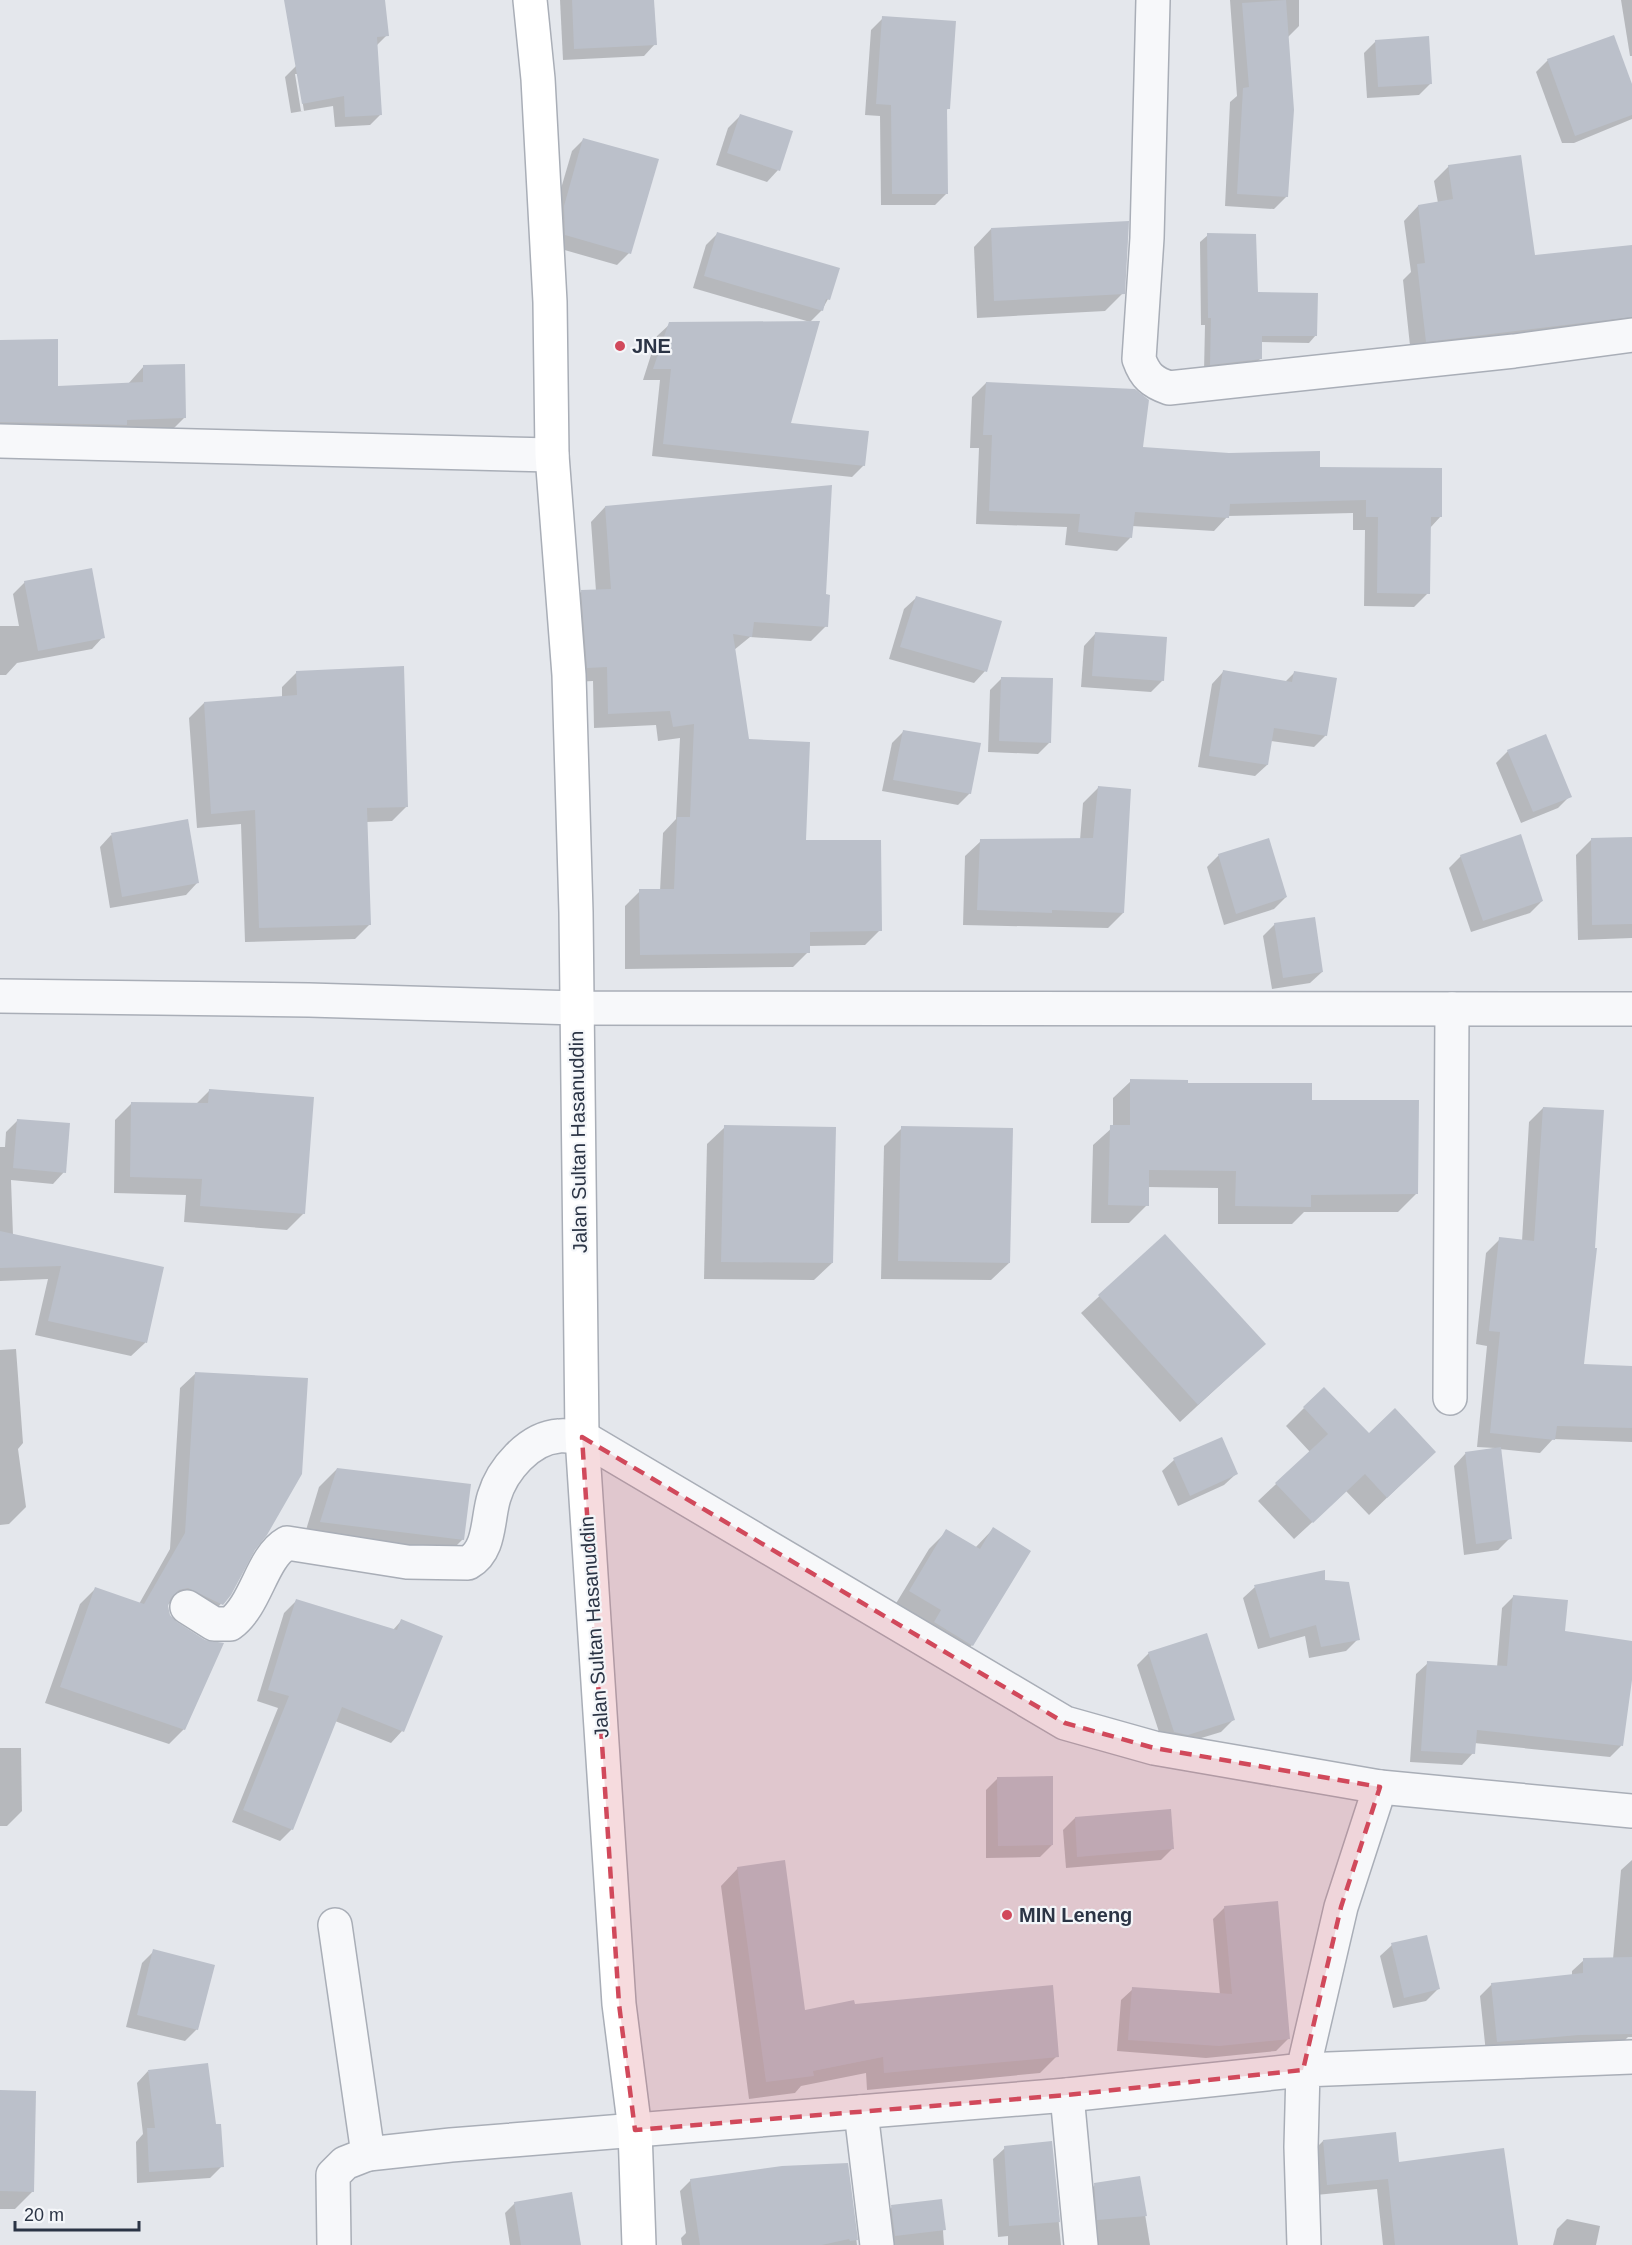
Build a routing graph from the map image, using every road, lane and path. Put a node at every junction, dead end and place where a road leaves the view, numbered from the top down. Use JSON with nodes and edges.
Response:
{"nodes":[{"id":1,"x":530,"y":0,"type":"edge"},
{"id":2,"x":1153,"y":0,"type":"edge"},
{"id":3,"x":1632,"y":335,"type":"edge"},
{"id":4,"x":0,"y":441,"type":"edge"},
{"id":5,"x":552,"y":455,"type":"junction"},
{"id":6,"x":0,"y":996,"type":"edge"},
{"id":7,"x":577,"y":1008,"type":"junction"},
{"id":8,"x":1452,"y":1009,"type":"junction"},
{"id":9,"x":1632,"y":1009,"type":"edge"},
{"id":10,"x":1450,"y":1398,"type":"dead end"},
{"id":11,"x":582,"y":1437,"type":"junction"},
{"id":12,"x":187,"y":1607,"type":"dead end"},
{"id":13,"x":1380,"y":1787,"type":"junction"},
{"id":14,"x":1632,"y":1810,"type":"edge"},
{"id":15,"x":335,"y":1925,"type":"dead end"},
{"id":16,"x":1632,"y":2057,"type":"edge"},
{"id":17,"x":1303,"y":2070,"type":"junction"},
{"id":18,"x":1067,"y":2095,"type":"junction"},
{"id":19,"x":861,"y":2112,"type":"junction"},
{"id":20,"x":635,"y":2130,"type":"junction"},
{"id":21,"x":368,"y":2154,"type":"junction"},
{"id":22,"x":334,"y":2245,"type":"edge"},
{"id":23,"x":639,"y":2245,"type":"edge"},
{"id":24,"x":877,"y":2245,"type":"edge"},
{"id":25,"x":1082,"y":2245,"type":"edge"},
{"id":26,"x":1304,"y":2245,"type":"edge"}],
"edges":[{"from":1,"to":5,"type":"main road","name":"Jalan Sultan Hasanuddin"},
{"from":2,"to":3,"type":"street"},
{"from":4,"to":5,"type":"street"},
{"from":5,"to":7,"type":"main road","name":"Jalan Sultan Hasanuddin"},
{"from":6,"to":7,"type":"street"},
{"from":7,"to":8,"type":"street"},
{"from":7,"to":11,"type":"main road","name":"Jalan Sultan Hasanuddin"},
{"from":8,"to":9,"type":"street"},
{"from":8,"to":10,"type":"street"},
{"from":11,"to":12,"type":"street"},
{"from":11,"to":13,"type":"street"},
{"from":11,"to":20,"type":"main road","name":"Jalan Sultan Hasanuddin"},
{"from":13,"to":14,"type":"street"},
{"from":13,"to":17,"type":"street"},
{"from":15,"to":21,"type":"street"},
{"from":16,"to":17,"type":"street"},
{"from":17,"to":18,"type":"street"},
{"from":17,"to":26,"type":"street"},
{"from":18,"to":19,"type":"street"},
{"from":18,"to":25,"type":"street"},
{"from":19,"to":20,"type":"street"},
{"from":19,"to":24,"type":"street"},
{"from":20,"to":21,"type":"street"},
{"from":20,"to":23,"type":"main road","name":"Jalan Sultan Hasanuddin"},
{"from":21,"to":22,"type":"street"}]}
